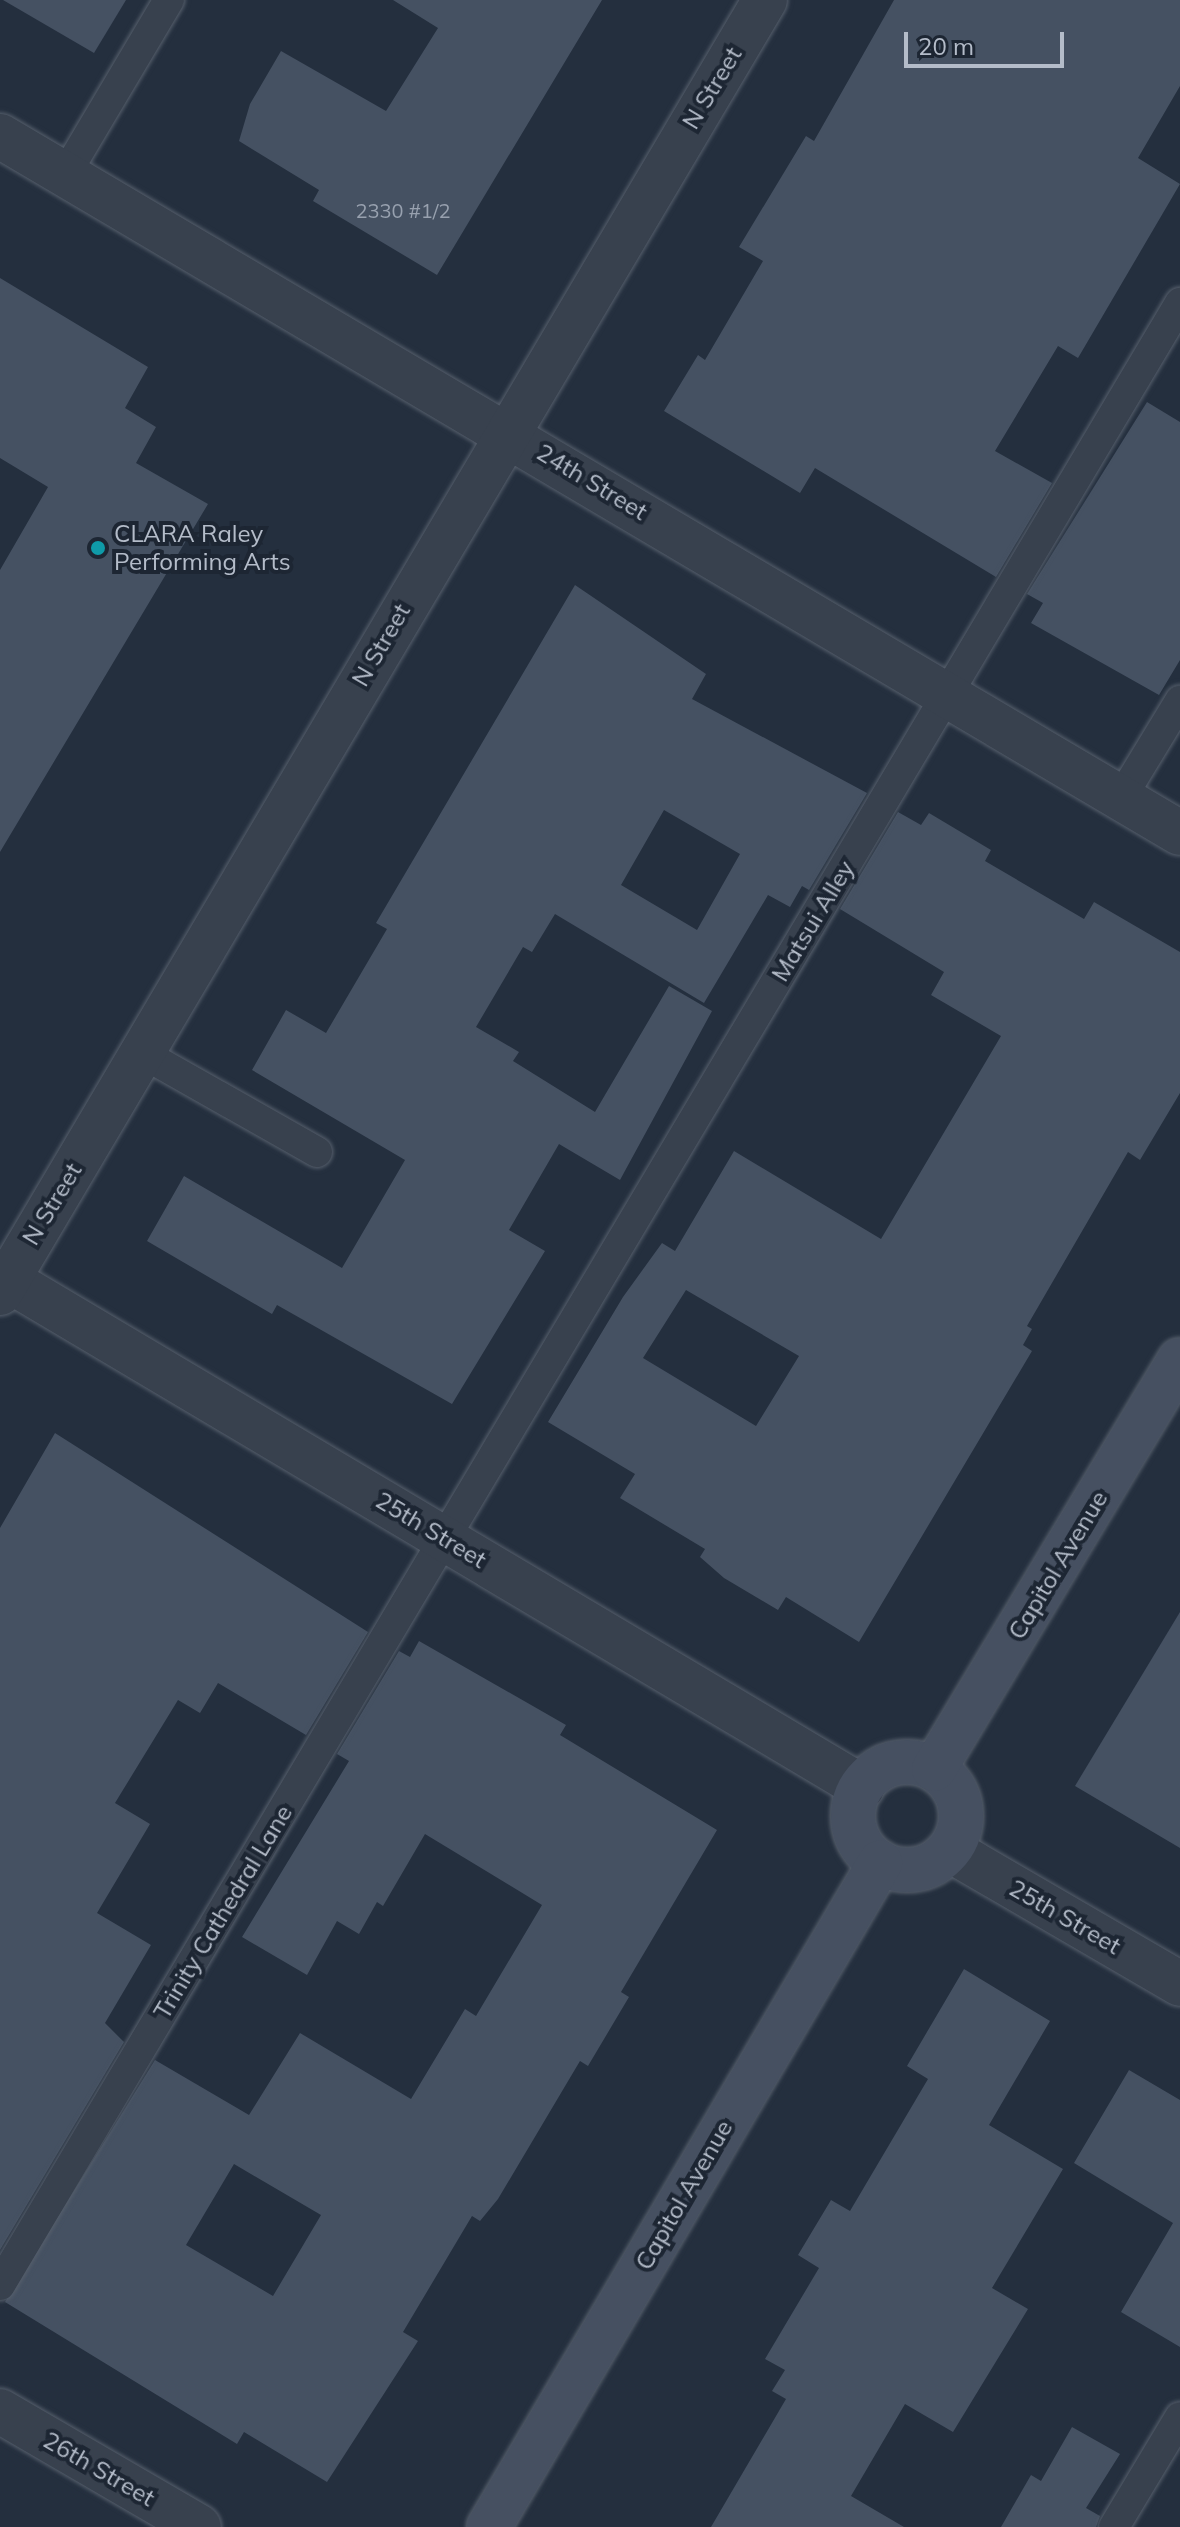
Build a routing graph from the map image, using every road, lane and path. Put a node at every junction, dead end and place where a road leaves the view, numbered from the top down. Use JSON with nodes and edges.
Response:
{"nodes":[{"id":1,"x":169,"y":0,"type":"edge"},
{"id":2,"x":765,"y":0,"type":"edge"},
{"id":3,"x":0,"y":136,"type":"edge"},
{"id":4,"x":65,"y":175,"type":"junction"},
{"id":5,"x":1180,"y":303,"type":"edge"},
{"id":6,"x":507,"y":431,"type":"junction"},
{"id":7,"x":947,"y":696,"type":"junction"},
{"id":8,"x":1180,"y":701,"type":"edge"},
{"id":9,"x":1121,"y":798,"type":"junction"},
{"id":10,"x":1180,"y":833,"type":"edge"},
{"id":11,"x":142,"y":1053,"type":"junction"},
{"id":12,"x":317,"y":1152,"type":"dead end"},
{"id":13,"x":3,"y":1282,"type":"edge"},
{"id":14,"x":1180,"y":1360,"type":"edge"},
{"id":15,"x":445,"y":1538,"type":"junction"},
{"id":16,"x":934,"y":1769,"type":"junction"},
{"id":17,"x":862,"y":1787,"type":"junction"},
{"id":18,"x":950,"y":1850,"type":"junction"},
{"id":19,"x":880,"y":1863,"type":"junction"},
{"id":20,"x":1180,"y":1984,"type":"edge"},
{"id":21,"x":0,"y":2285,"type":"edge"},
{"id":22,"x":0,"y":2411,"type":"edge"},
{"id":23,"x":1180,"y":2417,"type":"edge"},
{"id":24,"x":199,"y":2527,"type":"edge"},
{"id":25,"x":489,"y":2527,"type":"edge"},
{"id":26,"x":1114,"y":2527,"type":"edge"}],
"edges":[{"from":1,"to":4,"type":"lane"},
{"from":2,"to":6,"type":"street","name":"N Street"},
{"from":3,"to":4,"type":"street","name":"24th Street"},
{"from":4,"to":6,"type":"street","name":"24th Street"},
{"from":5,"to":7,"type":"lane","name":"Matsui Alley"},
{"from":6,"to":7,"type":"street","name":"24th Street"},
{"from":6,"to":11,"type":"street","name":"N Street"},
{"from":7,"to":9,"type":"street","name":"24th Street"},
{"from":7,"to":15,"type":"lane","name":"Matsui Alley"},
{"from":8,"to":9,"type":"lane"},
{"from":9,"to":10,"type":"street","name":"24th Street"},
{"from":11,"to":12,"type":"lane"},
{"from":11,"to":13,"type":"street","name":"N Street"},
{"from":13,"to":15,"type":"street","name":"25th Street"},
{"from":14,"to":16,"type":"street","name":"Capitol Avenue"},
{"from":15,"to":17,"type":"street","name":"25th Street"},
{"from":15,"to":21,"type":"lane","name":"Trinity Cathedral Lane"},
{"from":16,"to":17,"type":"street"},
{"from":16,"to":18,"type":"street"},
{"from":17,"to":19,"type":"street"},
{"from":18,"to":19,"type":"street"},
{"from":18,"to":20,"type":"street","name":"25th Street"},
{"from":19,"to":25,"type":"street","name":"Capitol Avenue"},
{"from":22,"to":24,"type":"street","name":"26th Street"},
{"from":23,"to":26,"type":"lane"}]}
